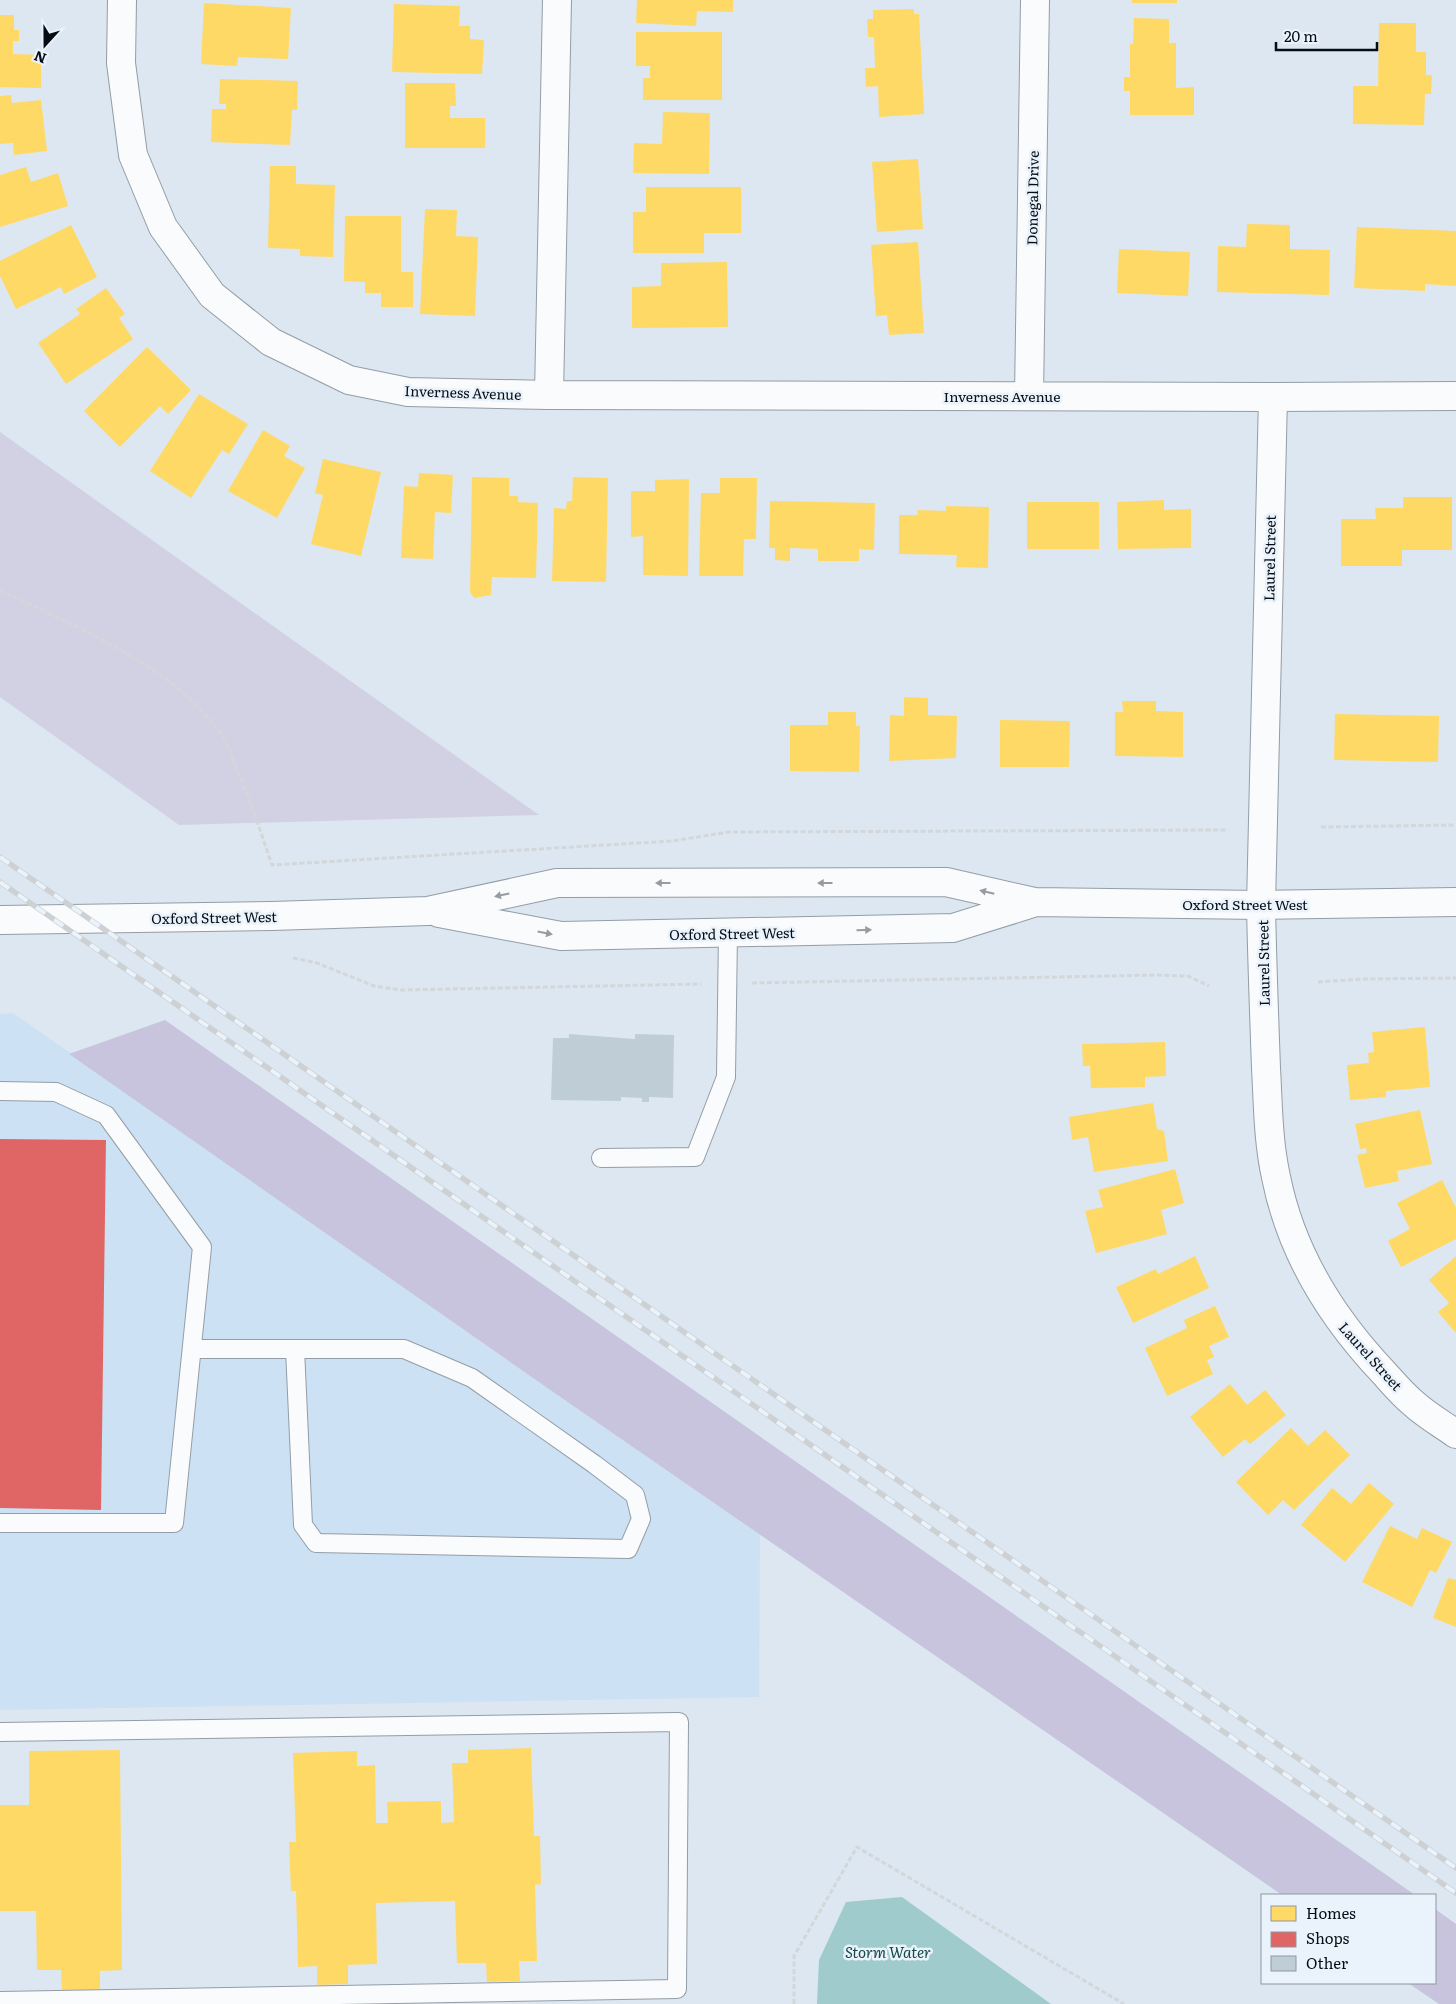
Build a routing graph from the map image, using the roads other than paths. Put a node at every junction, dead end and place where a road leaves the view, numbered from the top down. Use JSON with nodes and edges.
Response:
{"nodes":[{"id":1,"x":122,"y":0,"type":"edge"},
{"id":2,"x":557,"y":0,"type":"edge"},
{"id":3,"x":1035,"y":0,"type":"edge"},
{"id":4,"x":549,"y":396,"type":"junction"},
{"id":5,"x":1029,"y":396,"type":"junction"},
{"id":6,"x":1456,"y":396,"type":"edge"},
{"id":7,"x":1273,"y":398,"type":"junction"},
{"id":8,"x":1034,"y":902,"type":"junction"},
{"id":9,"x":1456,"y":902,"type":"edge"},
{"id":10,"x":1261,"y":905,"type":"junction"},
{"id":11,"x":428,"y":911,"type":"junction"},
{"id":12,"x":0,"y":920,"type":"edge"},
{"id":13,"x":728,"y":933,"type":"junction"},
{"id":14,"x":0,"y":1091,"type":"edge"},
{"id":15,"x":601,"y":1158,"type":"dead end"},
{"id":16,"x":192,"y":1349,"type":"junction"},
{"id":17,"x":295,"y":1349,"type":"junction"},
{"id":18,"x":1456,"y":1434,"type":"edge"},
{"id":19,"x":0,"y":1523,"type":"edge"},
{"id":20,"x":0,"y":1732,"type":"edge"},
{"id":21,"x":0,"y":2002,"type":"edge"}],
"edges":[{"from":1,"to":4,"type":"street","name":"Inverness Avenue"},
{"from":2,"to":4,"type":"street"},
{"from":3,"to":5,"type":"street","name":"Donegal Drive"},
{"from":4,"to":5,"type":"street","name":"Inverness Avenue"},
{"from":5,"to":7,"type":"street","name":"Inverness Avenue"},
{"from":6,"to":7,"type":"street","name":"Inverness Avenue"},
{"from":7,"to":10,"type":"street","name":"Laurel Street"},
{"from":8,"to":10,"type":"street","name":"Oxford Street West"},
{"from":8,"to":11,"type":"street","name":"Oxford Street West","one_way":true},
{"from":13,"to":8,"type":"street","name":"Oxford Street West","one_way":true},
{"from":9,"to":10,"type":"street","name":"Oxford Street West"},
{"from":10,"to":18,"type":"street","name":"Laurel Street"},
{"from":11,"to":12,"type":"street","name":"Oxford Street West"},
{"from":11,"to":13,"type":"street","name":"Oxford Street West","one_way":true},
{"from":13,"to":15,"type":"lane"},
{"from":14,"to":16,"type":"lane"},
{"from":16,"to":17,"type":"lane"},
{"from":16,"to":19,"type":"lane"},
{"from":17,"to":17,"type":"lane"},
{"from":20,"to":21,"type":"lane"}]}
